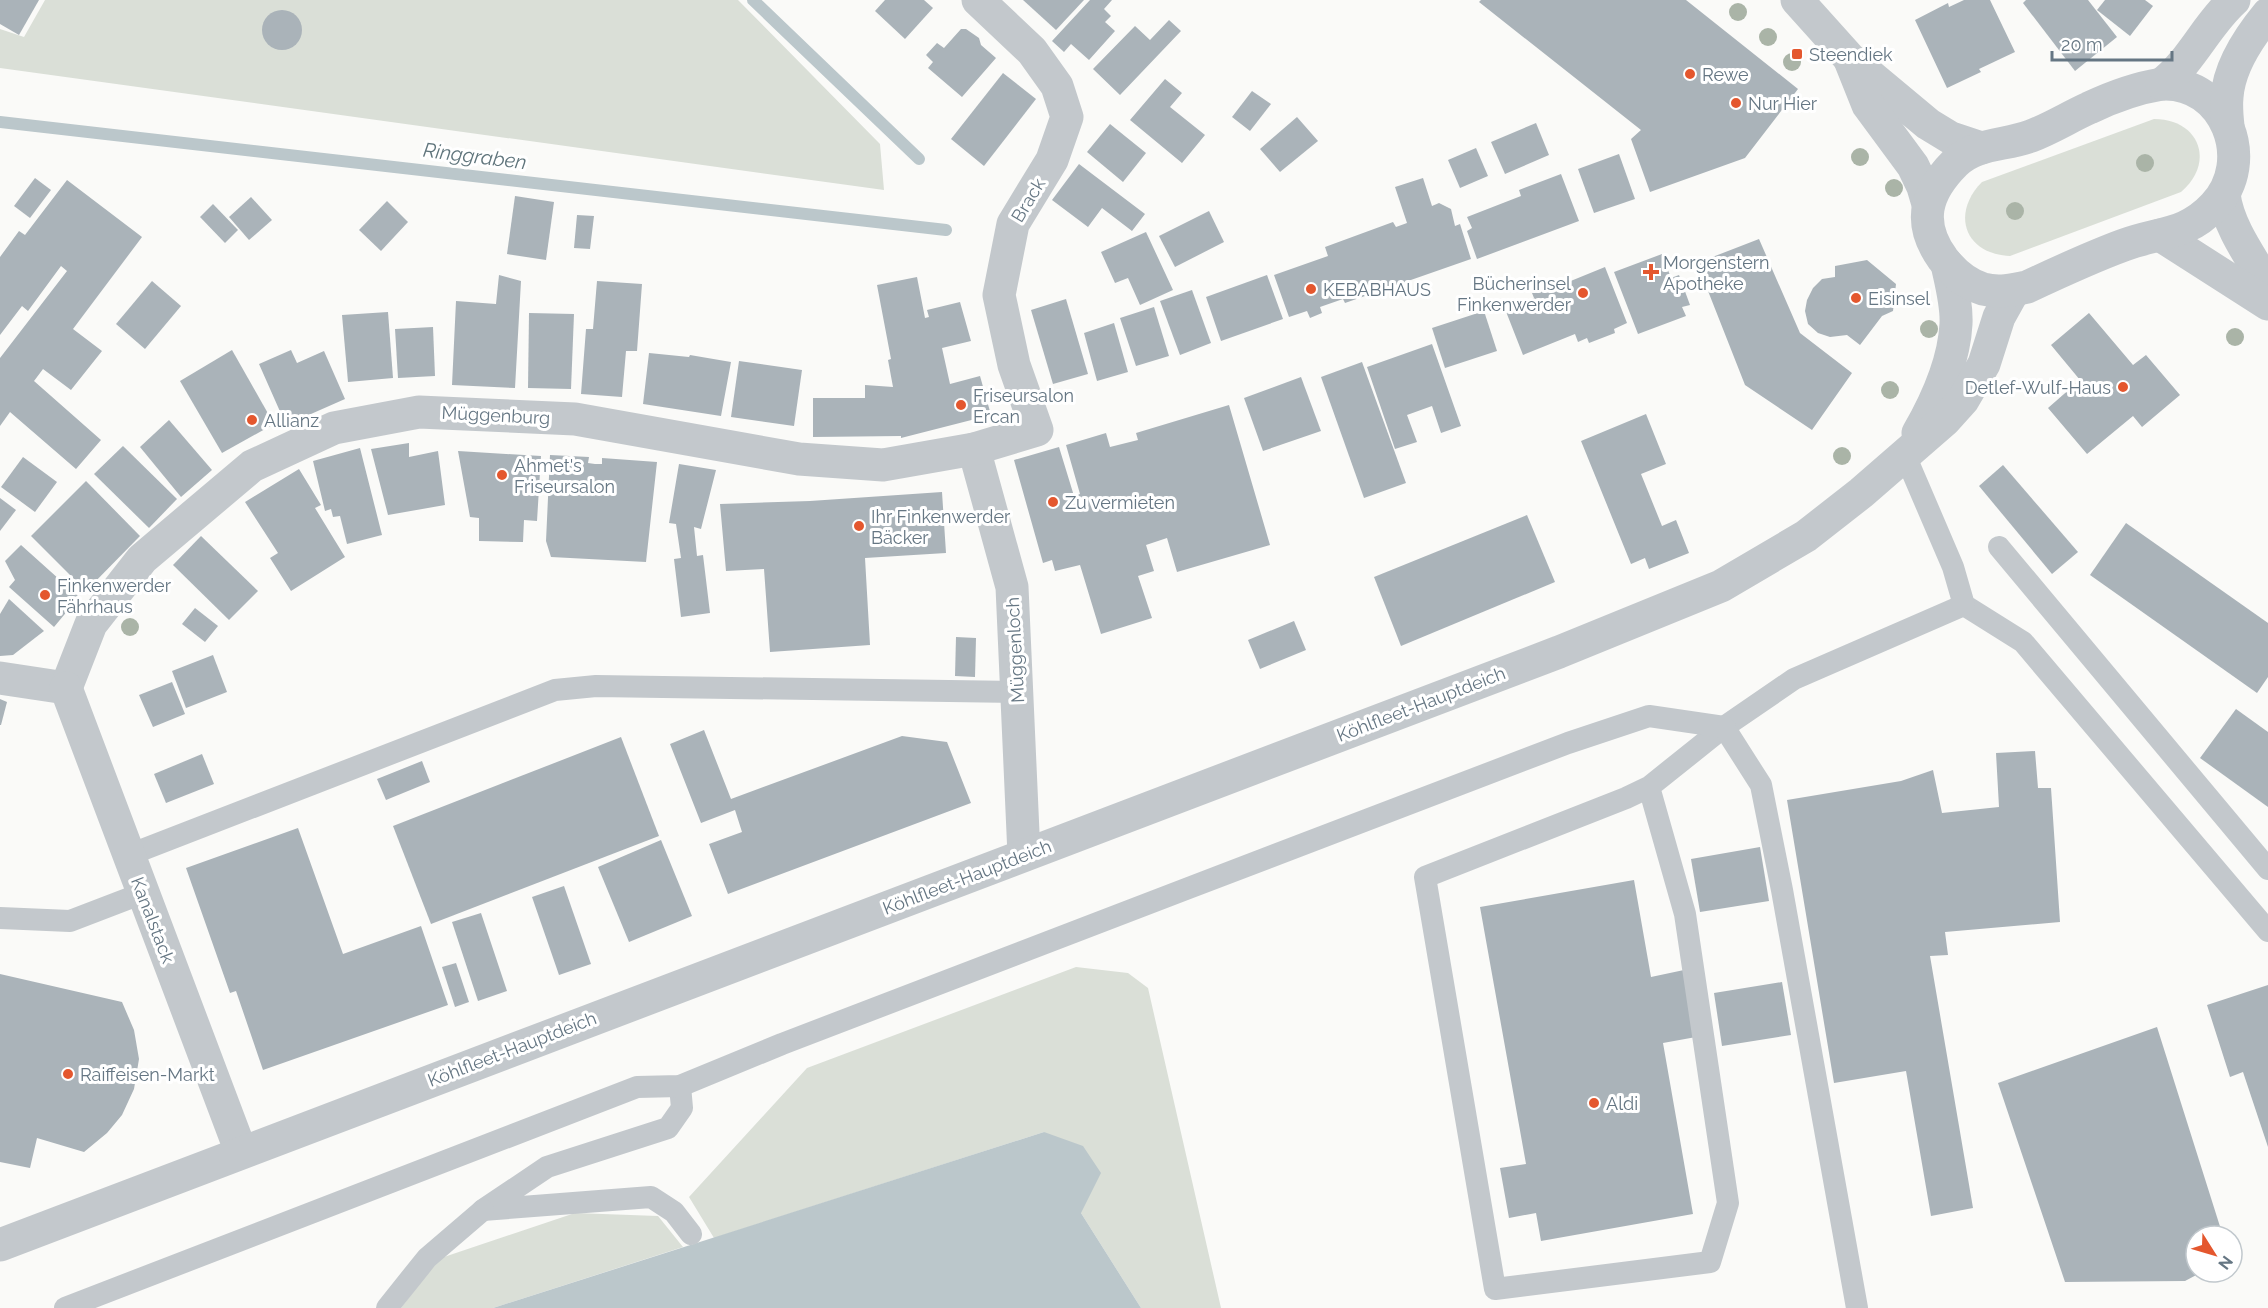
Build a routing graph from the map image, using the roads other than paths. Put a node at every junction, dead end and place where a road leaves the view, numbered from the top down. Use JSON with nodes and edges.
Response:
{"nodes":[{"id":1,"x":978,"y":0,"type":"edge"},
{"id":2,"x":1797,"y":0,"type":"edge"},
{"id":3,"x":2234,"y":0,"type":"edge"},
{"id":4,"x":2268,"y":14,"type":"edge"},
{"id":5,"x":1850,"y":59,"type":"junction"},
{"id":6,"x":2162,"y":84,"type":"junction"},
{"id":7,"x":2228,"y":126,"type":"junction"},
{"id":8,"x":1981,"y":148,"type":"junction"},
{"id":9,"x":2224,"y":194,"type":"junction"},
{"id":10,"x":1928,"y":204,"type":"junction"},
{"id":11,"x":2160,"y":235,"type":"junction"},
{"id":12,"x":1947,"y":264,"type":"junction"},
{"id":13,"x":2268,"y":286,"type":"edge"},
{"id":14,"x":2014,"y":290,"type":"junction"},
{"id":15,"x":2268,"y":304,"type":"edge"},
{"id":16,"x":1037,"y":430,"type":"joint"},
{"id":17,"x":974,"y":449,"type":"junction"},
{"id":18,"x":1905,"y":455,"type":"junction"},
{"id":19,"x":1999,"y":547,"type":"dead end"},
{"id":20,"x":1964,"y":605,"type":"junction"},
{"id":21,"x":0,"y":678,"type":"edge"},
{"id":22,"x":66,"y":688,"type":"junction"},
{"id":23,"x":1017,"y":692,"type":"junction"},
{"id":24,"x":1724,"y":727,"type":"junction"},
{"id":25,"x":1649,"y":787,"type":"junction"},
{"id":26,"x":129,"y":855,"type":"junction"},
{"id":27,"x":1024,"y":855,"type":"junction"},
{"id":28,"x":2268,"y":869,"type":"edge"},
{"id":29,"x":143,"y":893,"type":"junction"},
{"id":30,"x":0,"y":918,"type":"edge"},
{"id":31,"x":2268,"y":931,"type":"edge"},
{"id":32,"x":680,"y":1086,"type":"junction"},
{"id":33,"x":241,"y":1152,"type":"junction"},
{"id":34,"x":483,"y":1210,"type":"junction"},
{"id":35,"x":691,"y":1234,"type":"dead end"},
{"id":36,"x":0,"y":1245,"type":"edge"},
{"id":37,"x":64,"y":1308,"type":"edge"},
{"id":38,"x":387,"y":1308,"type":"edge"},
{"id":39,"x":1857,"y":1308,"type":"edge"}],
"edges":[{"from":1,"to":16,"type":"street","name":"Brack"},
{"from":2,"to":5,"type":"street"},
{"from":3,"to":6,"type":"street"},
{"from":4,"to":7,"type":"street"},
{"from":5,"to":8,"type":"street"},
{"from":5,"to":10,"type":"street"},
{"from":6,"to":7,"type":"street"},
{"from":6,"to":8,"type":"street"},
{"from":7,"to":9,"type":"street"},
{"from":8,"to":10,"type":"street"},
{"from":9,"to":11,"type":"street"},
{"from":9,"to":13,"type":"street"},
{"from":10,"to":12,"type":"street"},
{"from":11,"to":14,"type":"street"},
{"from":11,"to":15,"type":"street"},
{"from":12,"to":14,"type":"street"},
{"from":12,"to":18,"type":"street","name":"Köhlfleet-Hauptdeich"},
{"from":14,"to":18,"type":"street","name":"Köhlfleet-Hauptdeich"},
{"from":16,"to":17,"type":"street","name":"Müggenburg"},
{"from":17,"to":22,"type":"street","name":"Müggenburg"},
{"from":17,"to":23,"type":"street","name":"Müggenloch"},
{"from":18,"to":20,"type":"lane"},
{"from":18,"to":27,"type":"street","name":"Köhlfleet-Hauptdeich"},
{"from":19,"to":28,"type":"lane"},
{"from":20,"to":24,"type":"lane"},
{"from":20,"to":31,"type":"lane"},
{"from":21,"to":22,"type":"street"},
{"from":22,"to":26,"type":"street","name":"Kanalstack"},
{"from":23,"to":26,"type":"lane"},
{"from":23,"to":27,"type":"street","name":"Müggenloch"},
{"from":24,"to":25,"type":"lane"},
{"from":24,"to":32,"type":"lane"},
{"from":24,"to":39,"type":"lane"},
{"from":25,"to":25,"type":"lane"},
{"from":26,"to":29,"type":"street","name":"Kanalstack"},
{"from":27,"to":33,"type":"street","name":"Köhlfleet-Hauptdeich"},
{"from":29,"to":30,"type":"lane"},
{"from":29,"to":33,"type":"street","name":"Kanalstack"},
{"from":32,"to":34,"type":"lane"},
{"from":32,"to":37,"type":"lane"},
{"from":33,"to":36,"type":"street","name":"Köhlfleet-Hauptdeich"},
{"from":34,"to":35,"type":"lane"},
{"from":34,"to":38,"type":"lane"}]}
